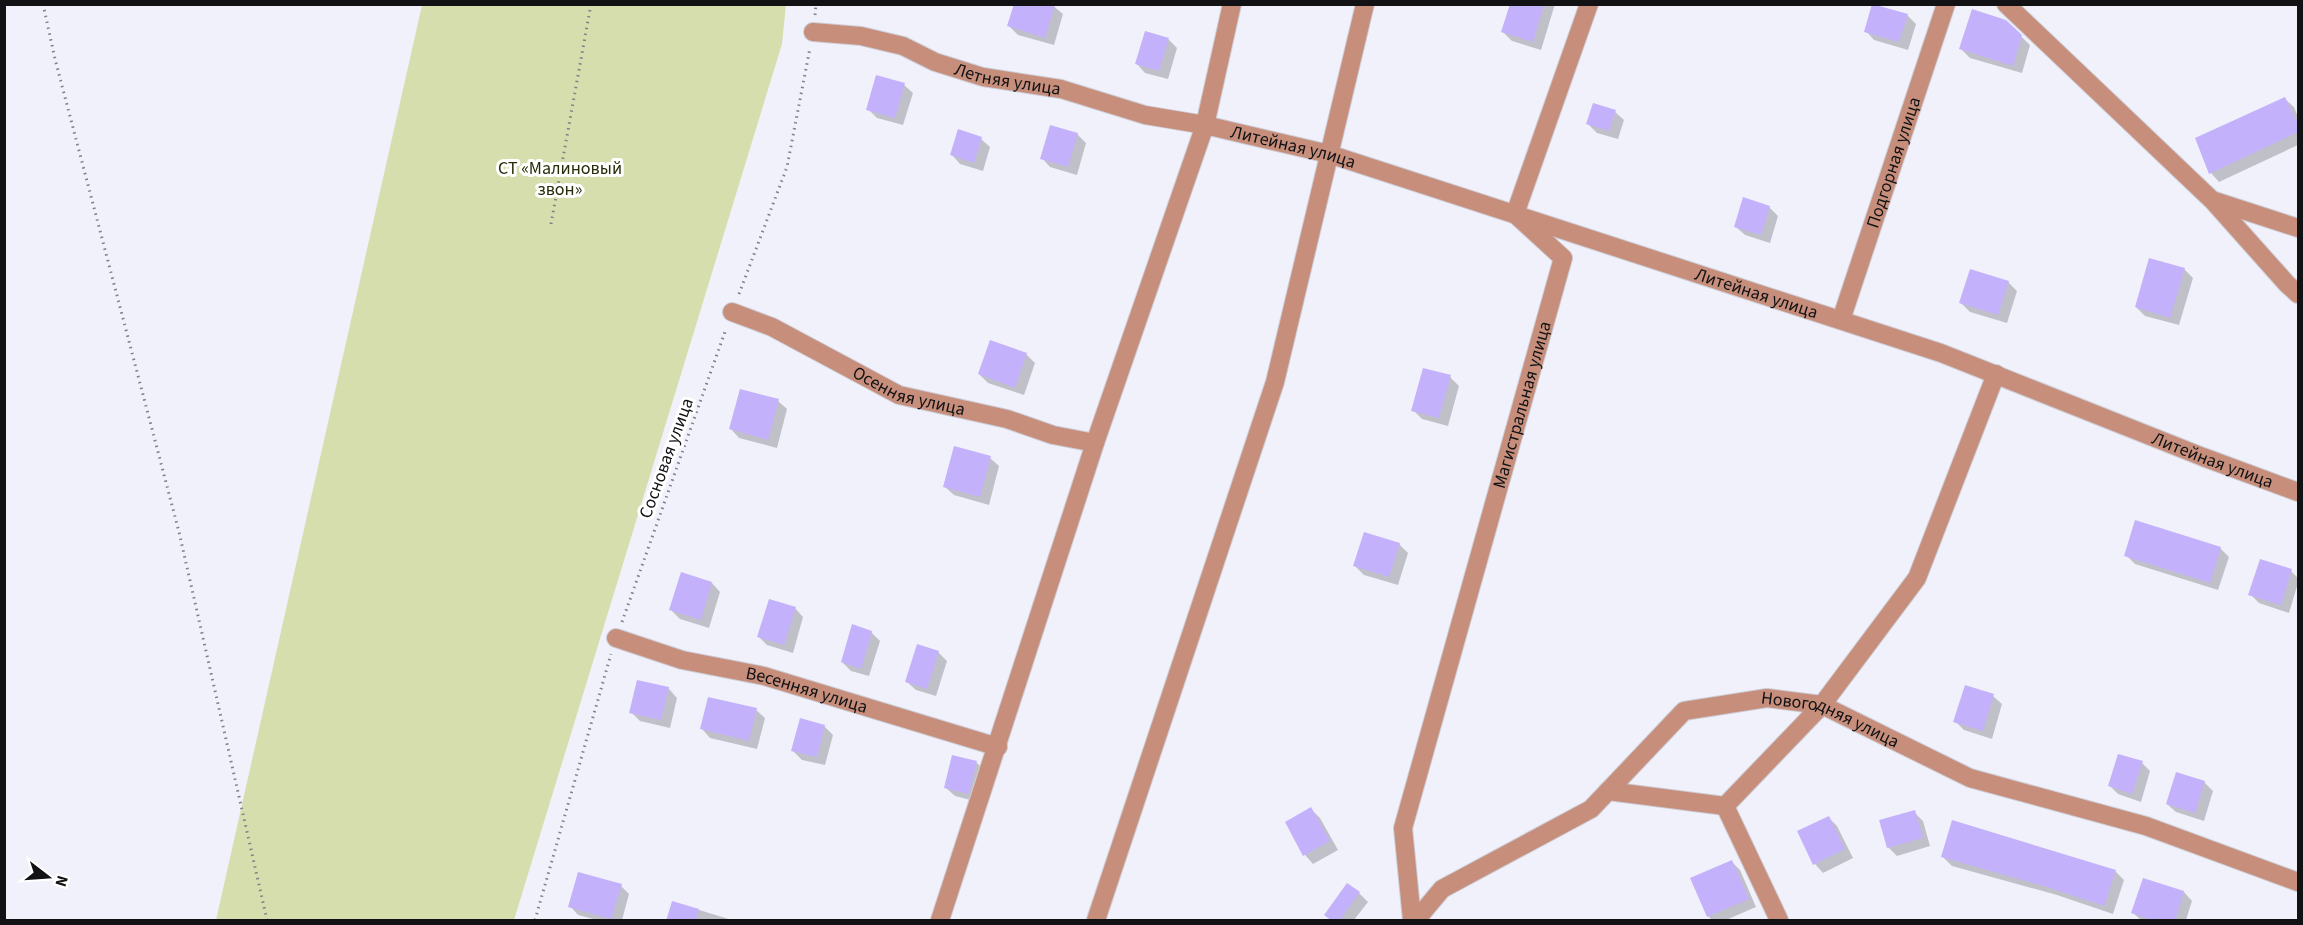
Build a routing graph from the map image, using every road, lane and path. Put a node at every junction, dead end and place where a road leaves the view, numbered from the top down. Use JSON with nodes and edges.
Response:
{"nodes":[{"id":1,"x":43,"y":4,"type":"edge"},
{"id":2,"x":591,"y":4,"type":"edge"},
{"id":3,"x":816,"y":4,"type":"edge"},
{"id":4,"x":1232,"y":4,"type":"edge"},
{"id":5,"x":1365,"y":4,"type":"edge"},
{"id":6,"x":1589,"y":4,"type":"edge"},
{"id":7,"x":1946,"y":4,"type":"edge"},
{"id":8,"x":2006,"y":4,"type":"edge"},
{"id":9,"x":813,"y":32,"type":"junction"},
{"id":10,"x":1205,"y":125,"type":"junction"},
{"id":11,"x":1329,"y":154,"type":"junction"},
{"id":12,"x":2213,"y":201,"type":"junction"},
{"id":13,"x":1515,"y":214,"type":"junction"},
{"id":14,"x":551,"y":224,"type":"dead end"},
{"id":15,"x":2298,"y":228,"type":"edge"},
{"id":16,"x":2298,"y":294,"type":"edge"},
{"id":17,"x":732,"y":312,"type":"junction"},
{"id":18,"x":1841,"y":320,"type":"junction"},
{"id":19,"x":1996,"y":374,"type":"junction"},
{"id":20,"x":1095,"y":443,"type":"junction"},
{"id":21,"x":2298,"y":492,"type":"edge"},
{"id":22,"x":616,"y":638,"type":"junction"},
{"id":23,"x":1822,"y":705,"type":"junction"},
{"id":24,"x":998,"y":747,"type":"junction"},
{"id":25,"x":1608,"y":791,"type":"junction"},
{"id":26,"x":1725,"y":806,"type":"junction"},
{"id":27,"x":2298,"y":882,"type":"edge"},
{"id":28,"x":267,"y":921,"type":"edge"},
{"id":29,"x":535,"y":921,"type":"edge"},
{"id":30,"x":940,"y":921,"type":"edge"},
{"id":31,"x":1096,"y":921,"type":"edge"},
{"id":32,"x":1414,"y":921,"type":"edge"},
{"id":33,"x":1779,"y":921,"type":"edge"}],
"edges":[{"from":1,"to":28,"type":"path"},
{"from":2,"to":14,"type":"path"},
{"from":3,"to":9,"type":"path","name":"Сосновая улица"},
{"from":4,"to":10,"type":"street"},
{"from":5,"to":11,"type":"street"},
{"from":6,"to":13,"type":"street"},
{"from":7,"to":18,"type":"street","name":"Подгорная улица"},
{"from":8,"to":12,"type":"street"},
{"from":9,"to":10,"type":"street","name":"Летняя улица"},
{"from":9,"to":17,"type":"path","name":"Сосновая улица"},
{"from":10,"to":11,"type":"street","name":"Литейная улица"},
{"from":10,"to":20,"type":"street"},
{"from":11,"to":13,"type":"street","name":"Литейная улица"},
{"from":11,"to":31,"type":"street"},
{"from":12,"to":15,"type":"street"},
{"from":12,"to":16,"type":"street"},
{"from":13,"to":18,"type":"street","name":"Литейная улица"},
{"from":13,"to":32,"type":"street","name":"Магистральная улица"},
{"from":17,"to":20,"type":"street","name":"Осенняя улица"},
{"from":17,"to":22,"type":"path","name":"Сосновая улица"},
{"from":18,"to":19,"type":"street","name":"Литейная улица"},
{"from":19,"to":21,"type":"street","name":"Литейная улица"},
{"from":19,"to":23,"type":"street"},
{"from":20,"to":24,"type":"street"},
{"from":22,"to":24,"type":"street","name":"Весенняя улица"},
{"from":22,"to":29,"type":"path","name":"Сосновая улица"},
{"from":23,"to":25,"type":"street","name":"Новогодняя улица"},
{"from":23,"to":26,"type":"street"},
{"from":23,"to":27,"type":"street","name":"Новогодняя улица"},
{"from":24,"to":30,"type":"street"},
{"from":25,"to":26,"type":"street"},
{"from":25,"to":32,"type":"street","name":"Новогодняя улица"},
{"from":26,"to":33,"type":"street"}]}
